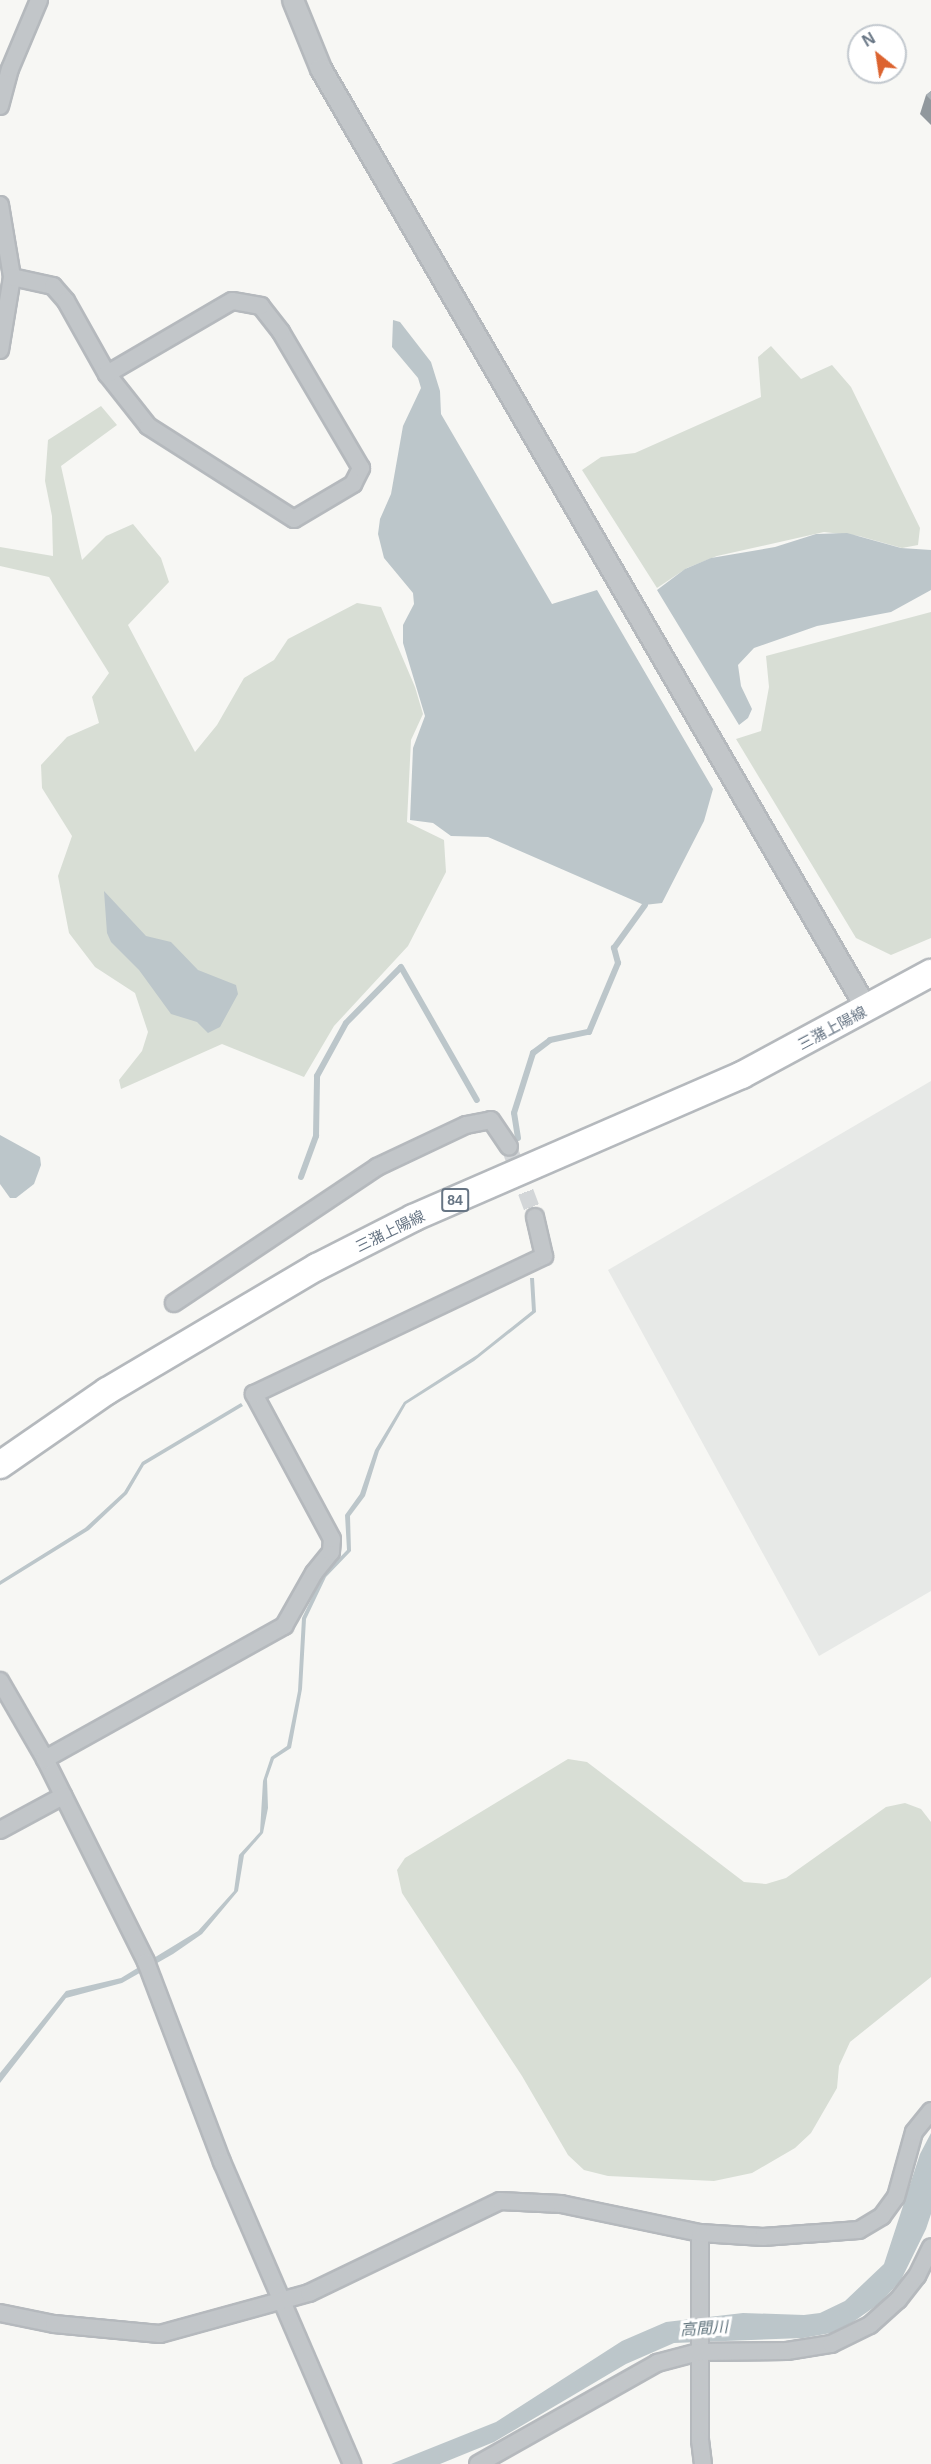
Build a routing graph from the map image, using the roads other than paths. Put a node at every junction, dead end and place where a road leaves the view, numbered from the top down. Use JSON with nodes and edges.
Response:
{"nodes":[{"id":1,"x":39,"y":0,"type":"edge"},
{"id":2,"x":293,"y":0,"type":"edge"},
{"id":3,"x":0,"y":106,"type":"edge"},
{"id":4,"x":0,"y":205,"type":"edge"},
{"id":5,"x":12,"y":277,"type":"junction"},
{"id":6,"x":0,"y":350,"type":"edge"},
{"id":7,"x":107,"y":374,"type":"junction"},
{"id":8,"x":931,"y":973,"type":"edge"},
{"id":9,"x":867,"y":1010,"type":"junction"},
{"id":10,"x":509,"y":1147,"type":"tunnel mouth"},
{"id":11,"x":535,"y":1217,"type":"tunnel mouth"},
{"id":12,"x":174,"y":1303,"type":"dead end"},
{"id":13,"x":0,"y":1465,"type":"edge"},
{"id":14,"x":0,"y":1681,"type":"edge"},
{"id":15,"x":45,"y":1759,"type":"junction"},
{"id":16,"x":63,"y":1796,"type":"junction"},
{"id":17,"x":0,"y":1830,"type":"edge"},
{"id":18,"x":931,"y":2110,"type":"edge"},
{"id":19,"x":700,"y":2233,"type":"junction"},
{"id":20,"x":931,"y":2247,"type":"edge"},
{"id":21,"x":281,"y":2298,"type":"junction"},
{"id":22,"x":0,"y":2313,"type":"edge"},
{"id":23,"x":700,"y":2348,"type":"junction"},
{"id":24,"x":352,"y":2464,"type":"edge"},
{"id":25,"x":478,"y":2464,"type":"edge"},
{"id":26,"x":703,"y":2464,"type":"edge"}],
"edges":[{"from":1,"to":3,"type":"street"},
{"from":2,"to":9,"type":"street"},
{"from":4,"to":5,"type":"street"},
{"from":5,"to":6,"type":"street"},
{"from":5,"to":7,"type":"street"},
{"from":7,"to":7,"type":"street"},
{"from":8,"to":9,"type":"main road","name":"三潴上陽線","number":"84"},
{"from":9,"to":13,"type":"main road","name":"三潴上陽線","number":"84"},
{"from":10,"to":12,"type":"street"},
{"from":11,"to":15,"type":"street"},
{"from":14,"to":15,"type":"street"},
{"from":15,"to":16,"type":"street"},
{"from":16,"to":17,"type":"street"},
{"from":16,"to":21,"type":"street"},
{"from":18,"to":19,"type":"street"},
{"from":19,"to":21,"type":"street"},
{"from":19,"to":23,"type":"street"},
{"from":20,"to":23,"type":"street"},
{"from":21,"to":22,"type":"street"},
{"from":21,"to":24,"type":"street"},
{"from":23,"to":25,"type":"street"},
{"from":23,"to":26,"type":"street"}]}
